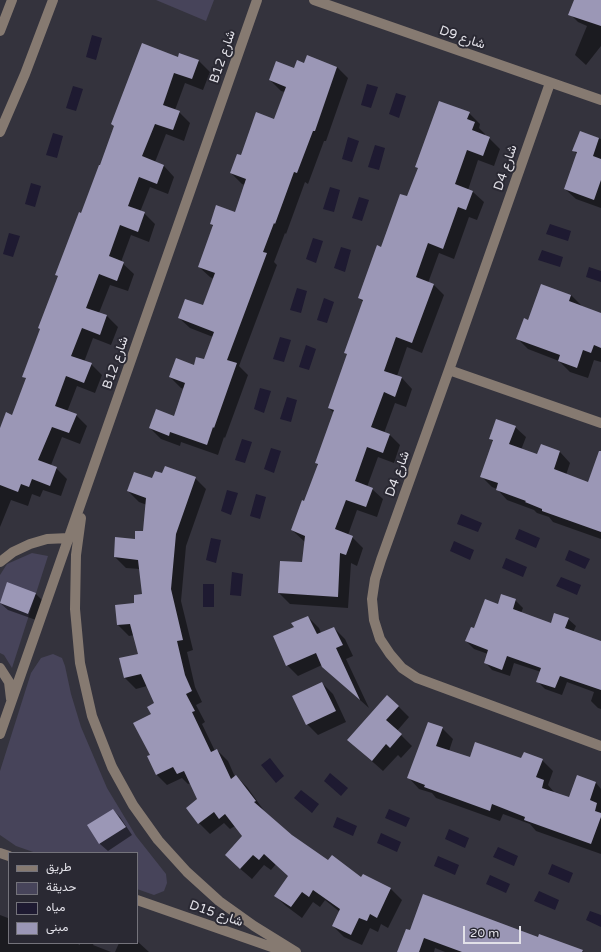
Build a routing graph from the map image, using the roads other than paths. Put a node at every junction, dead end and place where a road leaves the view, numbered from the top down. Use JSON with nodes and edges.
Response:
{"nodes":[{"id":1,"x":12,"y":0,"type":"edge"},
{"id":2,"x":53,"y":0,"type":"edge"},
{"id":3,"x":257,"y":0,"type":"edge"},
{"id":4,"x":314,"y":0,"type":"edge"},
{"id":5,"x":0,"y":31,"type":"edge"},
{"id":6,"x":550,"y":83,"type":"junction"},
{"id":7,"x":601,"y":100,"type":"edge"},
{"id":8,"x":0,"y":132,"type":"edge"},
{"id":9,"x":449,"y":370,"type":"junction"},
{"id":10,"x":601,"y":423,"type":"edge"},
{"id":11,"x":84,"y":496,"type":"junction"},
{"id":12,"x":69,"y":538,"type":"junction"},
{"id":13,"x":0,"y":562,"type":"edge"},
{"id":14,"x":0,"y":668,"type":"edge"},
{"id":15,"x":11,"y":703,"type":"junction"},
{"id":16,"x":0,"y":734,"type":"edge"},
{"id":17,"x":601,"y":746,"type":"edge"},
{"id":18,"x":138,"y":900,"type":"edge"},
{"id":19,"x":286,"y":952,"type":"edge"},
{"id":20,"x":296,"y":952,"type":"edge"}],
"edges":[{"from":1,"to":5,"type":"street"},
{"from":2,"to":8,"type":"street"},
{"from":3,"to":11,"type":"street","name":"B12 شارع"},
{"from":4,"to":6,"type":"street","name":"D9 شارع"},
{"from":6,"to":7,"type":"street","name":"D9 شارع"},
{"from":6,"to":9,"type":"street","name":"D4 شارع"},
{"from":9,"to":10,"type":"street"},
{"from":9,"to":17,"type":"street","name":"D4 شارع"},
{"from":11,"to":12,"type":"street","name":"B12 شارع"},
{"from":11,"to":20,"type":"street"},
{"from":12,"to":13,"type":"street"},
{"from":12,"to":15,"type":"street","name":"B12 شارع"},
{"from":14,"to":15,"type":"street"},
{"from":15,"to":16,"type":"street","name":"B12 شارع"},
{"from":18,"to":19,"type":"street","name":"D15 شارع"}]}
